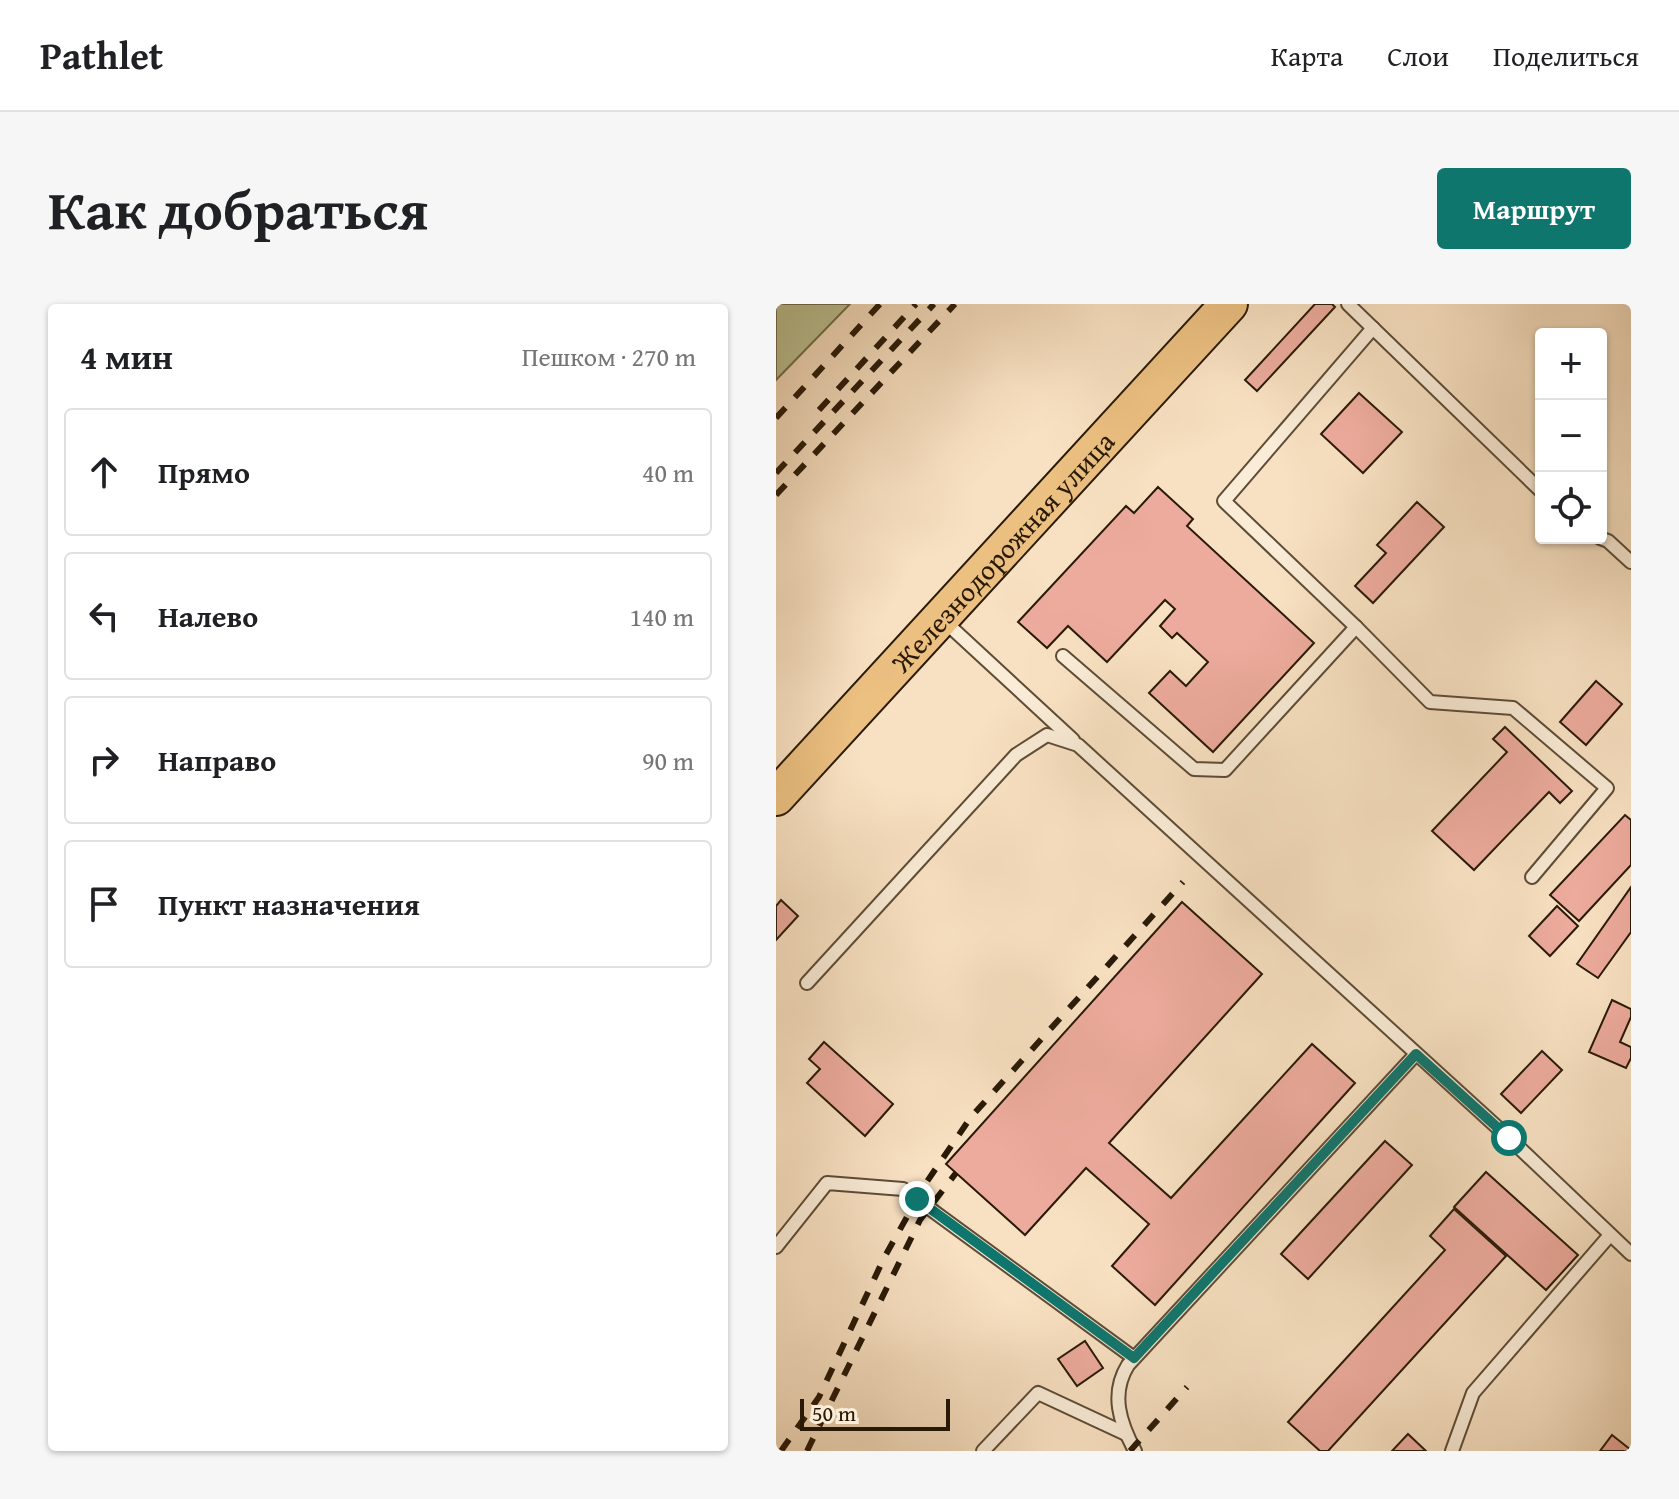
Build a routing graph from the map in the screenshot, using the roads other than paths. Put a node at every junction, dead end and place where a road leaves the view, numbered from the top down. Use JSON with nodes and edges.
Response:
{"nodes":[{"id":1,"x":1229,"y":304,"type":"edge"},
{"id":2,"x":1348,"y":304,"type":"edge"},
{"id":3,"x":1373,"y":328,"type":"junction"},
{"id":4,"x":1535,"y":485,"type":"edge"},
{"id":5,"x":1607,"y":541,"type":"edge"},
{"id":6,"x":1631,"y":562,"type":"edge"},
{"id":7,"x":941,"y":618,"type":"junction"},
{"id":8,"x":1356,"y":627,"type":"junction"},
{"id":9,"x":1063,"y":656,"type":"dead end"},
{"id":10,"x":1078,"y":745,"type":"junction"},
{"id":11,"x":776,"y":797,"type":"edge"},
{"id":12,"x":1532,"y":877,"type":"dead end"},
{"id":13,"x":807,"y":983,"type":"dead end"},
{"id":14,"x":1416,"y":1054,"type":"junction"},
{"id":15,"x":1610,"y":1235,"type":"junction"},
{"id":16,"x":776,"y":1247,"type":"edge"},
{"id":17,"x":1631,"y":1254,"type":"edge"},
{"id":18,"x":1134,"y":1358,"type":"junction"},
{"id":19,"x":1126,"y":1434,"type":"junction"},
{"id":20,"x":983,"y":1451,"type":"edge"},
{"id":21,"x":1135,"y":1451,"type":"edge"},
{"id":22,"x":1452,"y":1451,"type":"edge"}],
"edges":[{"from":1,"to":7,"type":"main road","name":"Железнодорожная улица"},
{"from":2,"to":3,"type":"lane"},
{"from":3,"to":4,"type":"lane"},
{"from":3,"to":8,"type":"lane"},
{"from":5,"to":6,"type":"lane"},
{"from":7,"to":10,"type":"lane"},
{"from":7,"to":11,"type":"main road","name":"Железнодорожная улица"},
{"from":8,"to":9,"type":"lane"},
{"from":8,"to":12,"type":"lane"},
{"from":10,"to":13,"type":"lane"},
{"from":10,"to":14,"type":"lane"},
{"from":14,"to":15,"type":"lane"},
{"from":14,"to":18,"type":"lane"},
{"from":15,"to":17,"type":"lane"},
{"from":15,"to":22,"type":"lane"},
{"from":16,"to":18,"type":"lane"},
{"from":18,"to":19,"type":"lane"},
{"from":19,"to":20,"type":"lane"},
{"from":19,"to":21,"type":"lane"}]}
